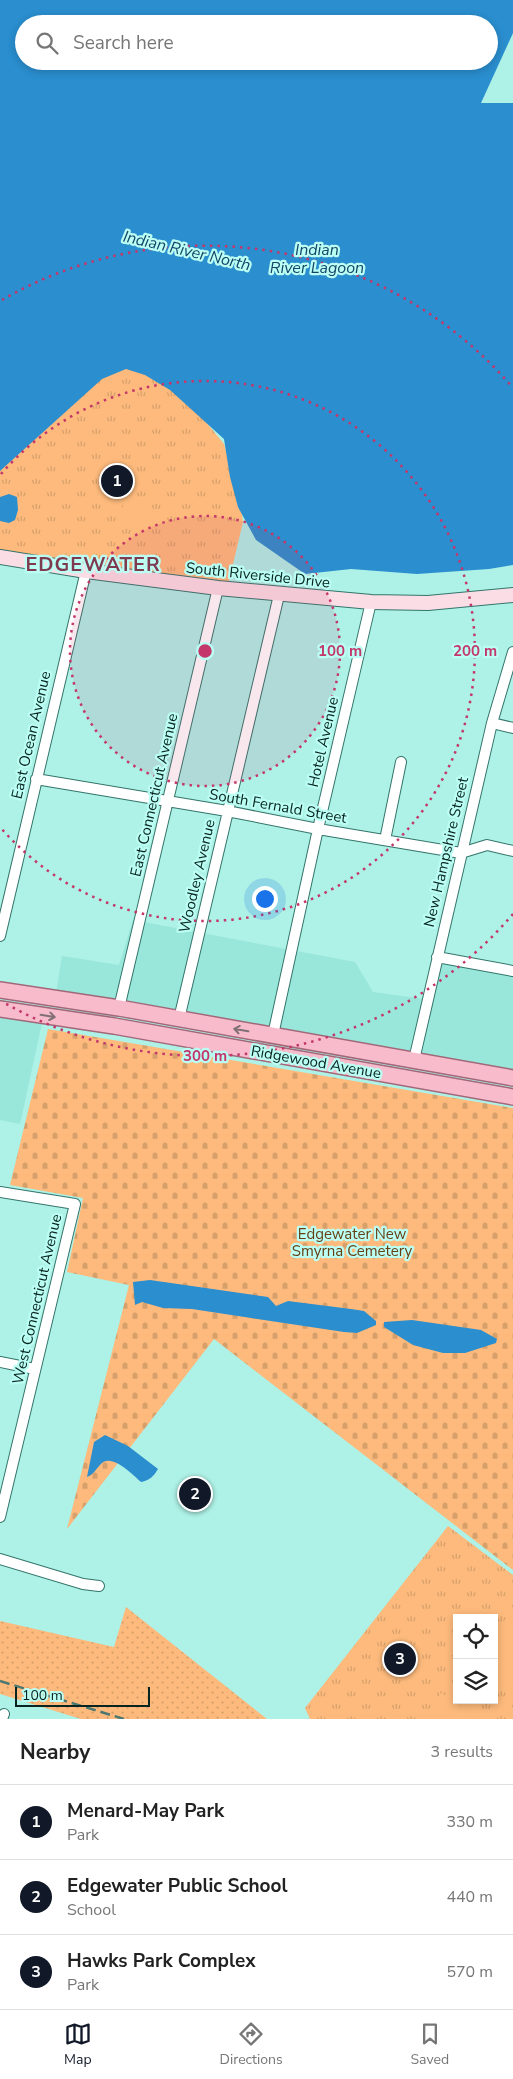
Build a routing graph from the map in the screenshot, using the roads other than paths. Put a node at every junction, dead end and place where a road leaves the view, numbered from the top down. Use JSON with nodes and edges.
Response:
{"nodes":[{"id":1,"x":0,"y":557,"type":"edge"},
{"id":2,"x":86,"y":570,"type":"junction"},
{"id":3,"x":218,"y":588,"type":"junction"},
{"id":4,"x":279,"y":595,"type":"junction"},
{"id":5,"x":513,"y":595,"type":"edge"},
{"id":6,"x":371,"y":602,"type":"junction"},
{"id":7,"x":513,"y":652,"type":"edge"},
{"id":8,"x":492,"y":723,"type":"junction"},
{"id":9,"x":513,"y":728,"type":"edge"},
{"id":10,"x":401,"y":762,"type":"dead end"},
{"id":11,"x":36,"y":779,"type":"junction"},
{"id":12,"x":168,"y":801,"type":"junction"},
{"id":13,"x":227,"y":811,"type":"junction"},
{"id":14,"x":318,"y":829,"type":"junction"},
{"id":15,"x":385,"y":840,"type":"junction"},
{"id":16,"x":513,"y":851,"type":"edge"},
{"id":17,"x":461,"y":853,"type":"junction"},
{"id":18,"x":0,"y":936,"type":"edge"},
{"id":19,"x":437,"y":957,"type":"junction"},
{"id":20,"x":513,"y":971,"type":"edge"},
{"id":21,"x":0,"y":990,"type":"edge"},
{"id":22,"x":119,"y":1008,"type":"junction"},
{"id":23,"x":0,"y":1009,"type":"edge"},
{"id":24,"x":179,"y":1019,"type":"junction"},
{"id":25,"x":273,"y":1035,"type":"junction"},
{"id":26,"x":291,"y":1058,"type":"junction"},
{"id":27,"x":411,"y":1060,"type":"junction"},
{"id":28,"x":513,"y":1078,"type":"edge"},
{"id":29,"x":425,"y":1081,"type":"junction"},
{"id":30,"x":513,"y":1085,"type":"edge"},
{"id":31,"x":513,"y":1097,"type":"edge"},
{"id":32,"x":0,"y":1192,"type":"edge"},
{"id":33,"x":0,"y":1362,"type":"edge"},
{"id":34,"x":35,"y":1369,"type":"junction"},
{"id":35,"x":0,"y":1517,"type":"edge"},
{"id":36,"x":0,"y":1559,"type":"edge"},
{"id":37,"x":99,"y":1586,"type":"dead end"}],
"edges":[{"from":1,"to":2,"type":"street","name":"South Riverside Drive"},
{"from":2,"to":3,"type":"street","name":"South Riverside Drive"},
{"from":2,"to":11,"type":"street","name":"East Ocean Avenue"},
{"from":3,"to":4,"type":"street","name":"South Riverside Drive"},
{"from":3,"to":12,"type":"street","name":"East Connecticut Avenue"},
{"from":4,"to":6,"type":"street","name":"South Riverside Drive"},
{"from":4,"to":13,"type":"street","name":"Woodley Avenue"},
{"from":5,"to":6,"type":"street","name":"South Riverside Drive"},
{"from":6,"to":14,"type":"street","name":"Hotel Avenue"},
{"from":7,"to":8,"type":"street","name":"New Hampshire Street"},
{"from":8,"to":9,"type":"street"},
{"from":8,"to":17,"type":"street","name":"New Hampshire Street"},
{"from":10,"to":15,"type":"street"},
{"from":11,"to":12,"type":"street","name":"South Fernald Street"},
{"from":11,"to":18,"type":"street","name":"East Ocean Avenue"},
{"from":12,"to":13,"type":"street","name":"South Fernald Street"},
{"from":12,"to":22,"type":"street","name":"East Connecticut Avenue"},
{"from":13,"to":14,"type":"street","name":"South Fernald Street"},
{"from":13,"to":24,"type":"street","name":"Woodley Avenue"},
{"from":14,"to":15,"type":"street","name":"South Fernald Street"},
{"from":14,"to":25,"type":"street","name":"Hotel Avenue"},
{"from":15,"to":17,"type":"street","name":"South Fernald Street"},
{"from":16,"to":17,"type":"street","name":"South Fernald Street"},
{"from":17,"to":19,"type":"street","name":"New Hampshire Street"},
{"from":19,"to":20,"type":"street"},
{"from":19,"to":27,"type":"street","name":"New Hampshire Street"},
{"from":21,"to":22,"type":"main road","name":"Ridgewood Avenue"},
{"from":22,"to":24,"type":"main road","name":"Ridgewood Avenue"},
{"from":23,"to":26,"type":"main road","name":"Ridgewood Avenue","one_way":true},
{"from":25,"to":24,"type":"main road","name":"Ridgewood Avenue","one_way":true},
{"from":25,"to":27,"type":"main road","name":"Ridgewood Avenue"},
{"from":26,"to":27,"type":"main road"},
{"from":26,"to":29,"type":"main road","name":"Ridgewood Avenue"},
{"from":27,"to":28,"type":"main road","name":"Ridgewood Avenue"},
{"from":29,"to":30,"type":"main road"},
{"from":29,"to":31,"type":"main road","name":"Ridgewood Avenue"},
{"from":32,"to":34,"type":"street","name":"West Connecticut Avenue"},
{"from":33,"to":34,"type":"street"},
{"from":34,"to":35,"type":"street","name":"West Connecticut Avenue"},
{"from":36,"to":37,"type":"street"}]}
